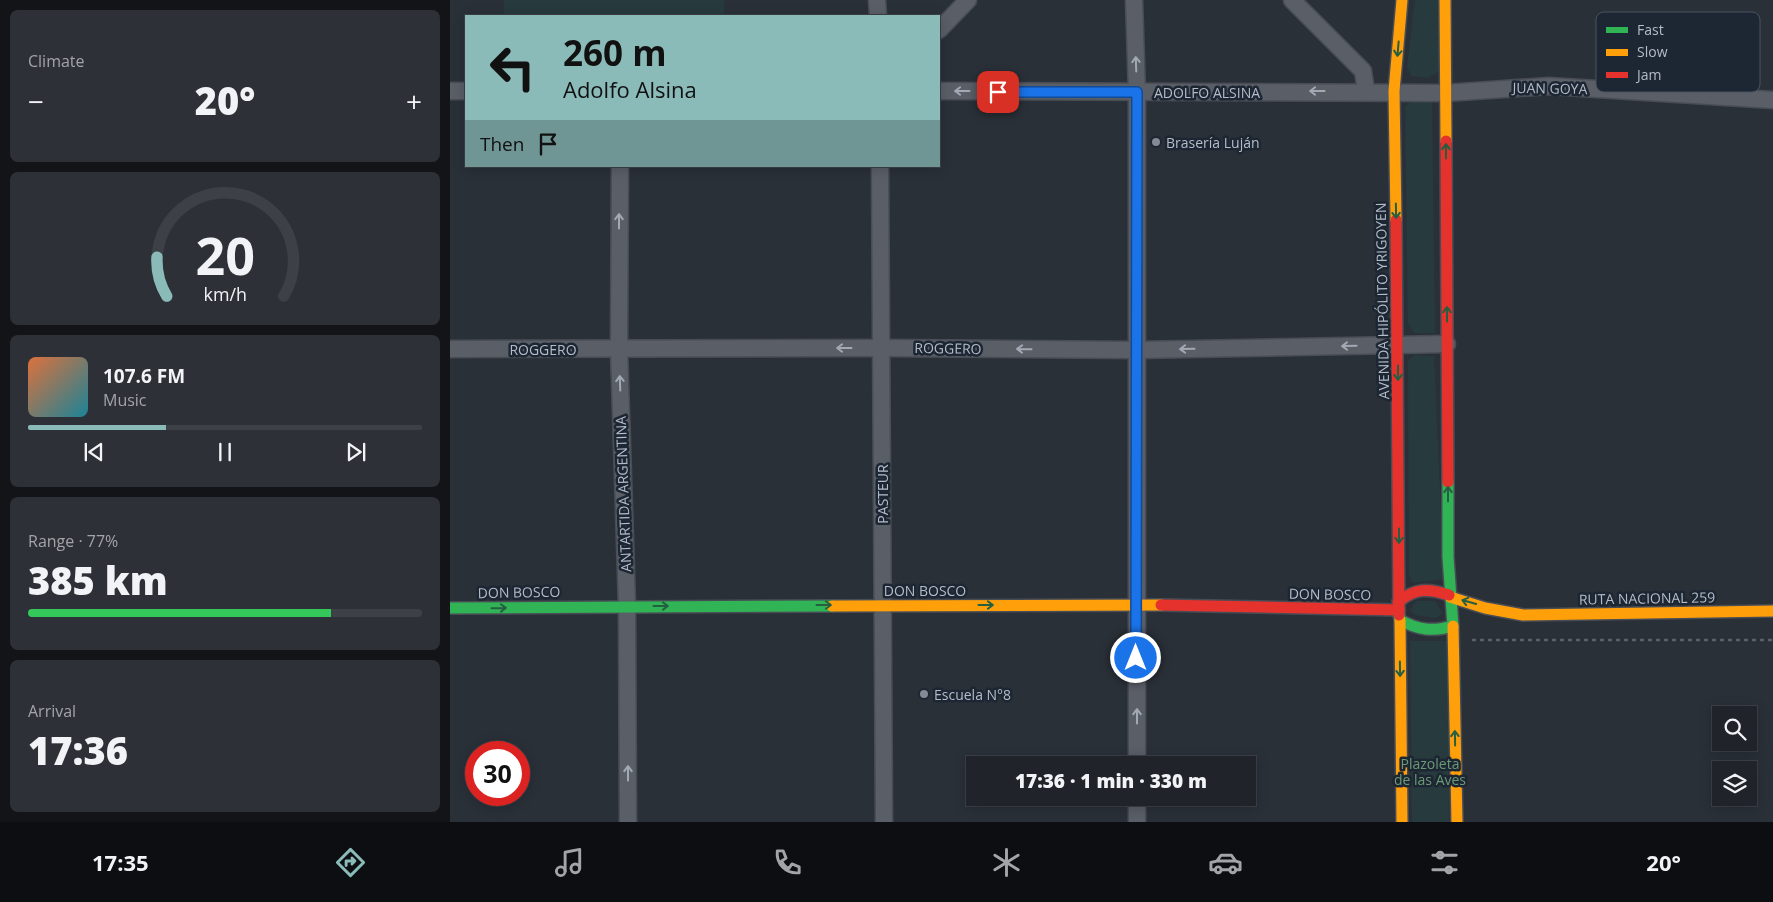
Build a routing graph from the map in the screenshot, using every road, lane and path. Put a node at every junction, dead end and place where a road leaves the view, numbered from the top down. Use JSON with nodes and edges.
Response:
{"nodes":[{"id":1,"x":877,"y":0,"type":"edge"},
{"id":2,"x":968,"y":0,"type":"edge"},
{"id":3,"x":1134,"y":0,"type":"edge"},
{"id":4,"x":1292,"y":0,"type":"edge"},
{"id":5,"x":1402,"y":0,"type":"edge"},
{"id":6,"x":1445,"y":0,"type":"edge"},
{"id":7,"x":878,"y":15,"type":"edge"},
{"id":8,"x":940,"y":29,"type":"edge"},
{"id":9,"x":1596,"y":89,"type":"edge"},
{"id":10,"x":465,"y":91,"type":"edge"},
{"id":11,"x":940,"y":91,"type":"edge"},
{"id":12,"x":1366,"y":91,"type":"junction"},
{"id":13,"x":450,"y":92,"type":"edge"},
{"id":14,"x":1137,"y":92,"type":"junction"},
{"id":15,"x":1394,"y":92,"type":"junction"},
{"id":16,"x":1645,"y":92,"type":"edge"},
{"id":17,"x":1446,"y":93,"type":"junction"},
{"id":18,"x":1773,"y":100,"type":"edge"},
{"id":19,"x":620,"y":167,"type":"edge"},
{"id":20,"x":880,"y":167,"type":"edge"},
{"id":21,"x":1398,"y":344,"type":"junction"},
{"id":22,"x":1447,"y":344,"type":"junction"},
{"id":23,"x":882,"y":348,"type":"junction"},
{"id":24,"x":450,"y":349,"type":"edge"},
{"id":25,"x":618,"y":349,"type":"junction"},
{"id":26,"x":1138,"y":350,"type":"junction"},
{"id":27,"x":1449,"y":596,"type":"junction"},
{"id":28,"x":1136,"y":604,"type":"junction"},
{"id":29,"x":882,"y":605,"type":"junction"},
{"id":30,"x":626,"y":606,"type":"junction"},
{"id":31,"x":450,"y":608,"type":"edge"},
{"id":32,"x":1399,"y":611,"type":"junction"},
{"id":33,"x":1773,"y":611,"type":"edge"},
{"id":34,"x":1523,"y":615,"type":"junction"},
{"id":35,"x":1485,"y":620,"type":"dead end"},
{"id":36,"x":1455,"y":624,"type":"junction"},
{"id":37,"x":1453,"y":640,"type":"junction"},
{"id":38,"x":1773,"y":640,"type":"edge"},
{"id":39,"x":1137,"y":756,"type":"edge"},
{"id":40,"x":1137,"y":806,"type":"edge"},
{"id":41,"x":628,"y":822,"type":"edge"},
{"id":42,"x":884,"y":822,"type":"edge"},
{"id":43,"x":1137,"y":822,"type":"edge"},
{"id":44,"x":1402,"y":822,"type":"edge"},
{"id":45,"x":1457,"y":822,"type":"edge"}],
"edges":[{"from":1,"to":7,"type":"street"},
{"from":2,"to":8,"type":"street"},
{"from":14,"to":3,"type":"street","one_way":true},
{"from":4,"to":12,"type":"street"},
{"from":5,"to":15,"type":"main road","name":"AVENIDA HIPÓLITO YRIGOYEN","one_way":true},
{"from":6,"to":17,"type":"main road"},
{"from":9,"to":17,"type":"street","name":"JUAN GOYA"},
{"from":10,"to":13,"type":"street"},
{"from":14,"to":11,"type":"street","name":"ADOLFO ALSINA","one_way":true},
{"from":12,"to":14,"type":"street","name":"ADOLFO ALSINA","one_way":true},
{"from":12,"to":15,"type":"street","name":"ADOLFO ALSINA"},
{"from":14,"to":26,"type":"street"},
{"from":15,"to":17,"type":"street","name":"ADOLFO ALSINA"},
{"from":15,"to":21,"type":"main road","name":"AVENIDA HIPÓLITO YRIGOYEN","one_way":true},
{"from":16,"to":18,"type":"street","name":"JUAN GOYA"},
{"from":22,"to":17,"type":"main road","one_way":true},
{"from":25,"to":19,"type":"street","name":"ANTARTIDA ARGENTINA","one_way":true},
{"from":20,"to":23,"type":"street","name":"PASTEUR"},
{"from":21,"to":22,"type":"street","name":"ROGGERO"},
{"from":21,"to":26,"type":"street","name":"ROGGERO","one_way":true},
{"from":21,"to":32,"type":"main road","name":"AVENIDA HIPÓLITO YRIGOYEN","one_way":true},
{"from":27,"to":22,"type":"main road","one_way":true},
{"from":23,"to":25,"type":"street","name":"ROGGERO","one_way":true},
{"from":26,"to":23,"type":"street","name":"ROGGERO","one_way":true},
{"from":23,"to":29,"type":"street","name":"PASTEUR"},
{"from":24,"to":25,"type":"street","name":"ROGGERO"},
{"from":30,"to":25,"type":"street","name":"ANTARTIDA ARGENTINA","one_way":true},
{"from":26,"to":28,"type":"street"},
{"from":27,"to":32,"type":"main road"},
{"from":34,"to":27,"type":"main road","name":"RUTA NACIONAL 259","one_way":true},
{"from":27,"to":36,"type":"main road"},
{"from":29,"to":28,"type":"main road","name":"DON BOSCO","one_way":true},
{"from":28,"to":32,"type":"main road","name":"DON BOSCO"},
{"from":39,"to":28,"type":"street","one_way":true},
{"from":30,"to":29,"type":"main road","name":"DON BOSCO","one_way":true},
{"from":29,"to":42,"type":"street","name":"PASTEUR"},
{"from":31,"to":30,"type":"main road","name":"DON BOSCO","one_way":true},
{"from":41,"to":30,"type":"street","name":"ANTARTIDA ARGENTINA","one_way":true},
{"from":32,"to":36,"type":"main road"},
{"from":32,"to":44,"type":"main road","name":"AVENIDA HIPÓLITO YRIGOYEN","one_way":true},
{"from":33,"to":34,"type":"main road","name":"RUTA NACIONAL 259"},
{"from":34,"to":35,"type":"main road","name":"RUTA NACIONAL 259"},
{"from":36,"to":37,"type":"main road"},
{"from":37,"to":38,"type":"path"},
{"from":45,"to":37,"type":"main road","one_way":true},
{"from":40,"to":43,"type":"street"}]}
